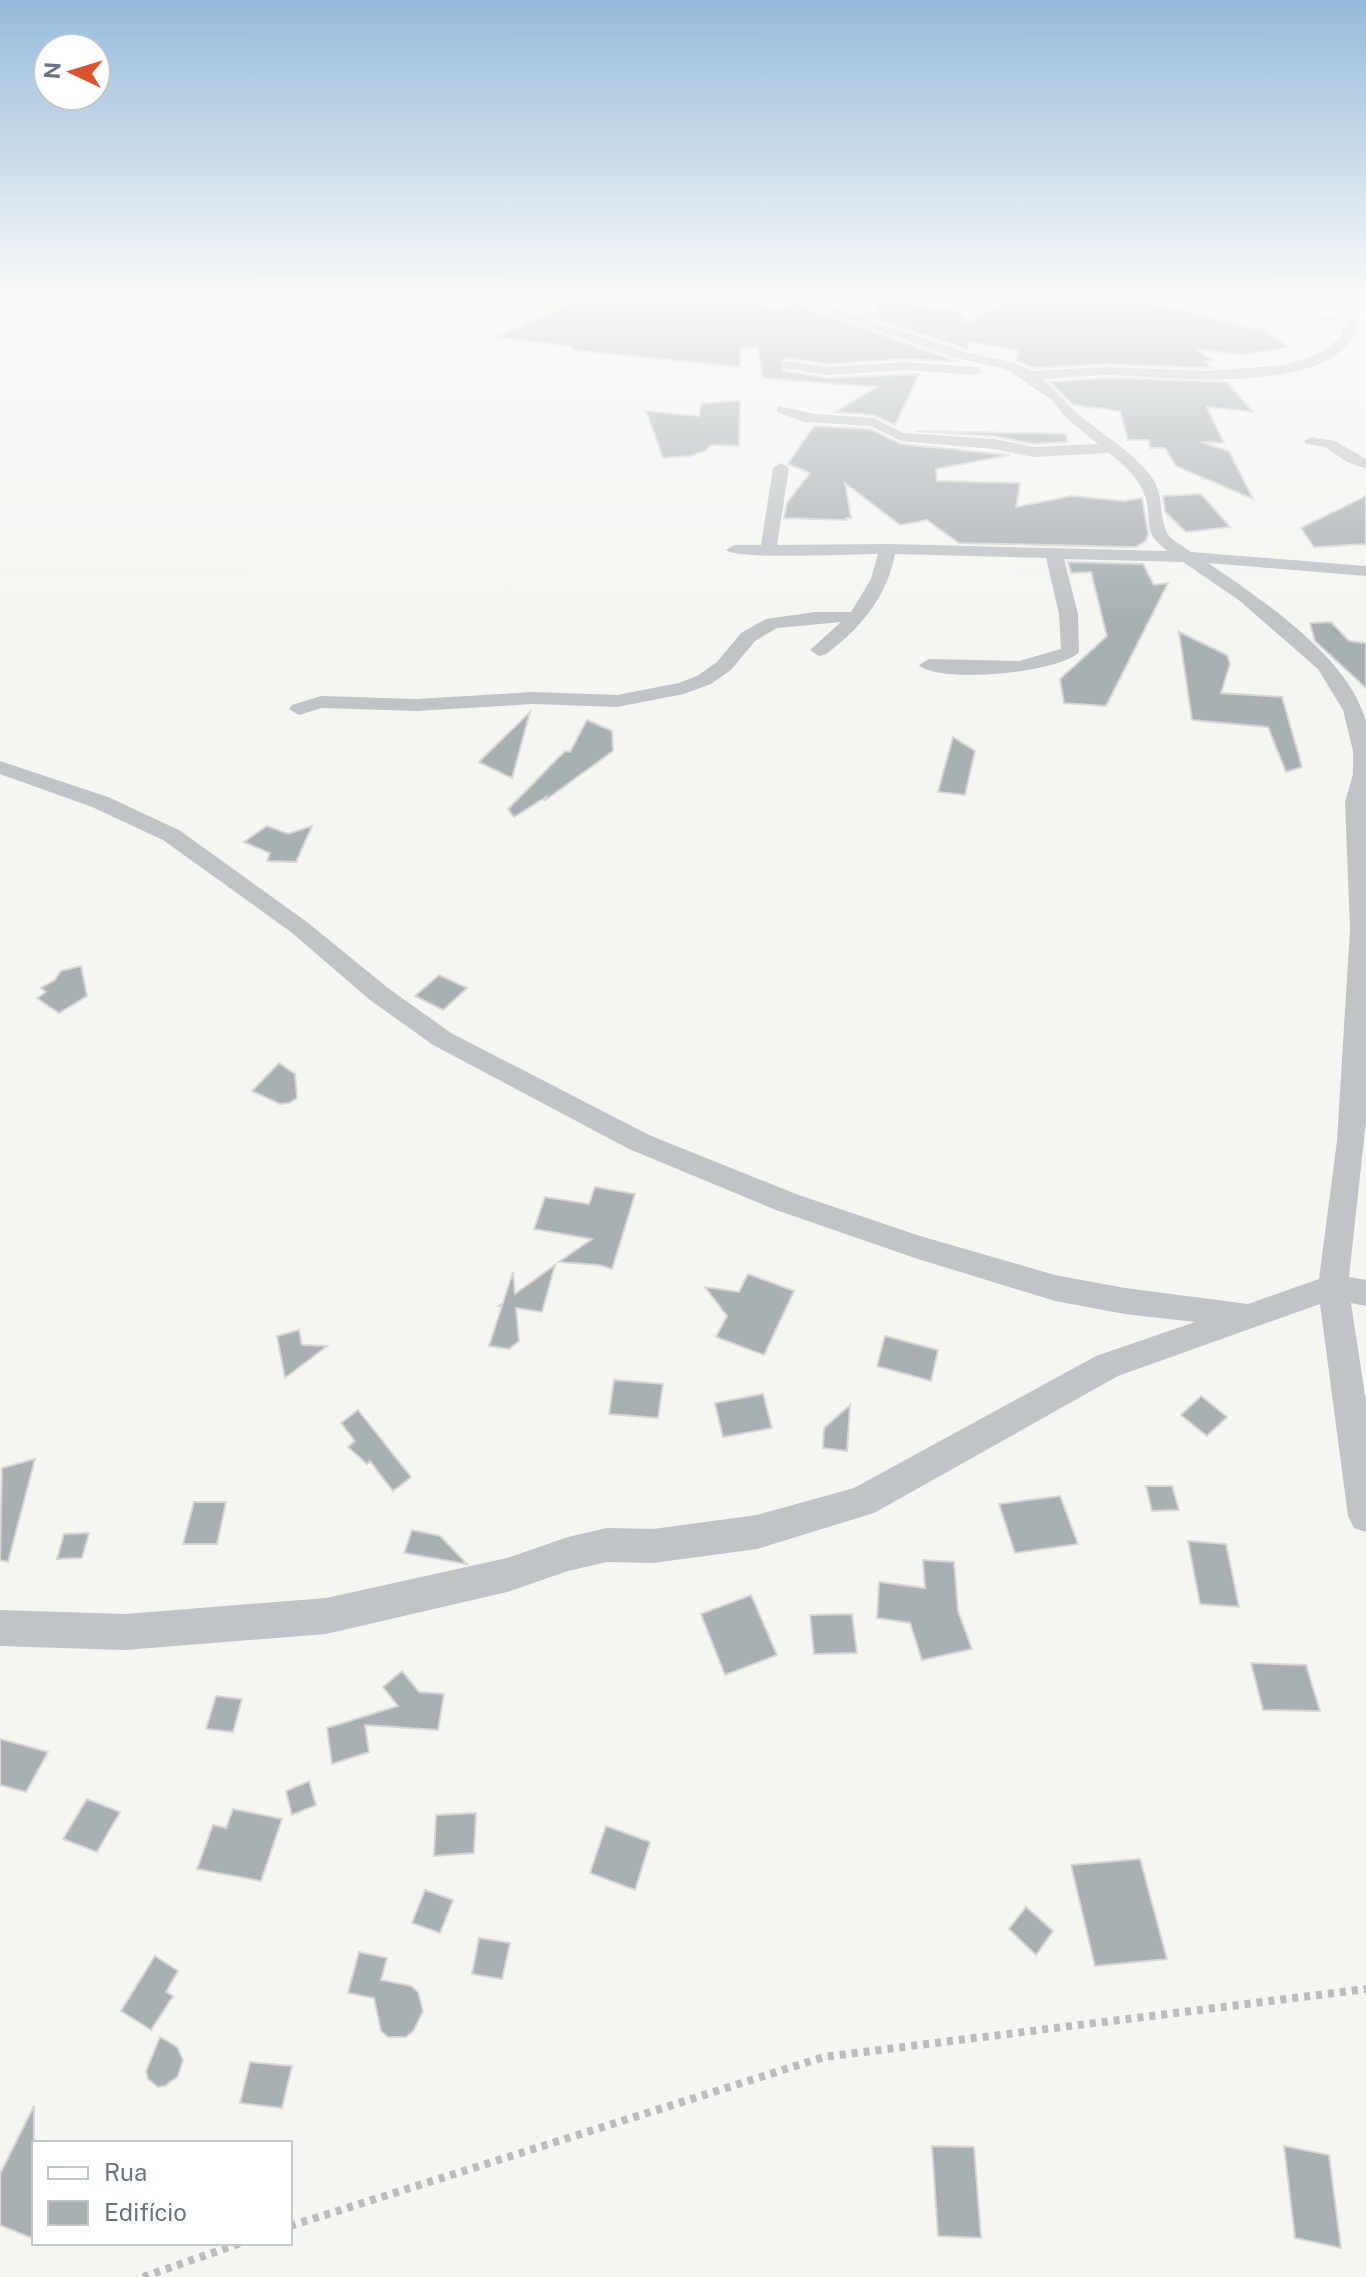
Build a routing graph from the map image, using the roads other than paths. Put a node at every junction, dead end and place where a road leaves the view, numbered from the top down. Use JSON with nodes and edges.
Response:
{"nodes":[{"id":1,"x":1063,"y":404,"type":"edge"},
{"id":2,"x":782,"y":409,"type":"dead end"},
{"id":3,"x":1311,"y":441,"type":"dead end"},
{"id":4,"x":1114,"y":448,"type":"junction"},
{"id":5,"x":1366,"y":464,"type":"edge"},
{"id":6,"x":781,"y":468,"type":"dead end"},
{"id":7,"x":888,"y":549,"type":"junction"},
{"id":8,"x":734,"y":550,"type":"dead end"},
{"id":9,"x":768,"y":551,"type":"junction"},
{"id":10,"x":1054,"y":553,"type":"junction"},
{"id":11,"x":1192,"y":557,"type":"junction"},
{"id":12,"x":1366,"y":571,"type":"edge"},
{"id":13,"x":857,"y":617,"type":"junction"},
{"id":14,"x":819,"y":650,"type":"dead end"},
{"id":15,"x":929,"y":665,"type":"dead end"},
{"id":16,"x":299,"y":709,"type":"dead end"},
{"id":17,"x":0,"y":767,"type":"edge"},
{"id":18,"x":1364,"y":880,"type":"edge"},
{"id":19,"x":1349,"y":1290,"type":"edge"},
{"id":20,"x":1251,"y":1315,"type":"junction"},
{"id":21,"x":1366,"y":1516,"type":"edge"},
{"id":22,"x":0,"y":1628,"type":"edge"}],
"edges":[{"from":1,"to":4,"type":"street"},
{"from":2,"to":4,"type":"street"},
{"from":3,"to":5,"type":"street"},
{"from":4,"to":11,"type":"street"},
{"from":6,"to":9,"type":"street"},
{"from":7,"to":9,"type":"street"},
{"from":7,"to":10,"type":"street"},
{"from":7,"to":13,"type":"street"},
{"from":8,"to":9,"type":"street"},
{"from":10,"to":11,"type":"street"},
{"from":10,"to":15,"type":"street"},
{"from":11,"to":12,"type":"street"},
{"from":11,"to":18,"type":"street"},
{"from":13,"to":14,"type":"street"},
{"from":13,"to":16,"type":"street"},
{"from":17,"to":20,"type":"street"},
{"from":18,"to":19,"type":"street"},
{"from":19,"to":20,"type":"street"},
{"from":19,"to":21,"type":"street"},
{"from":20,"to":22,"type":"street"}]}
